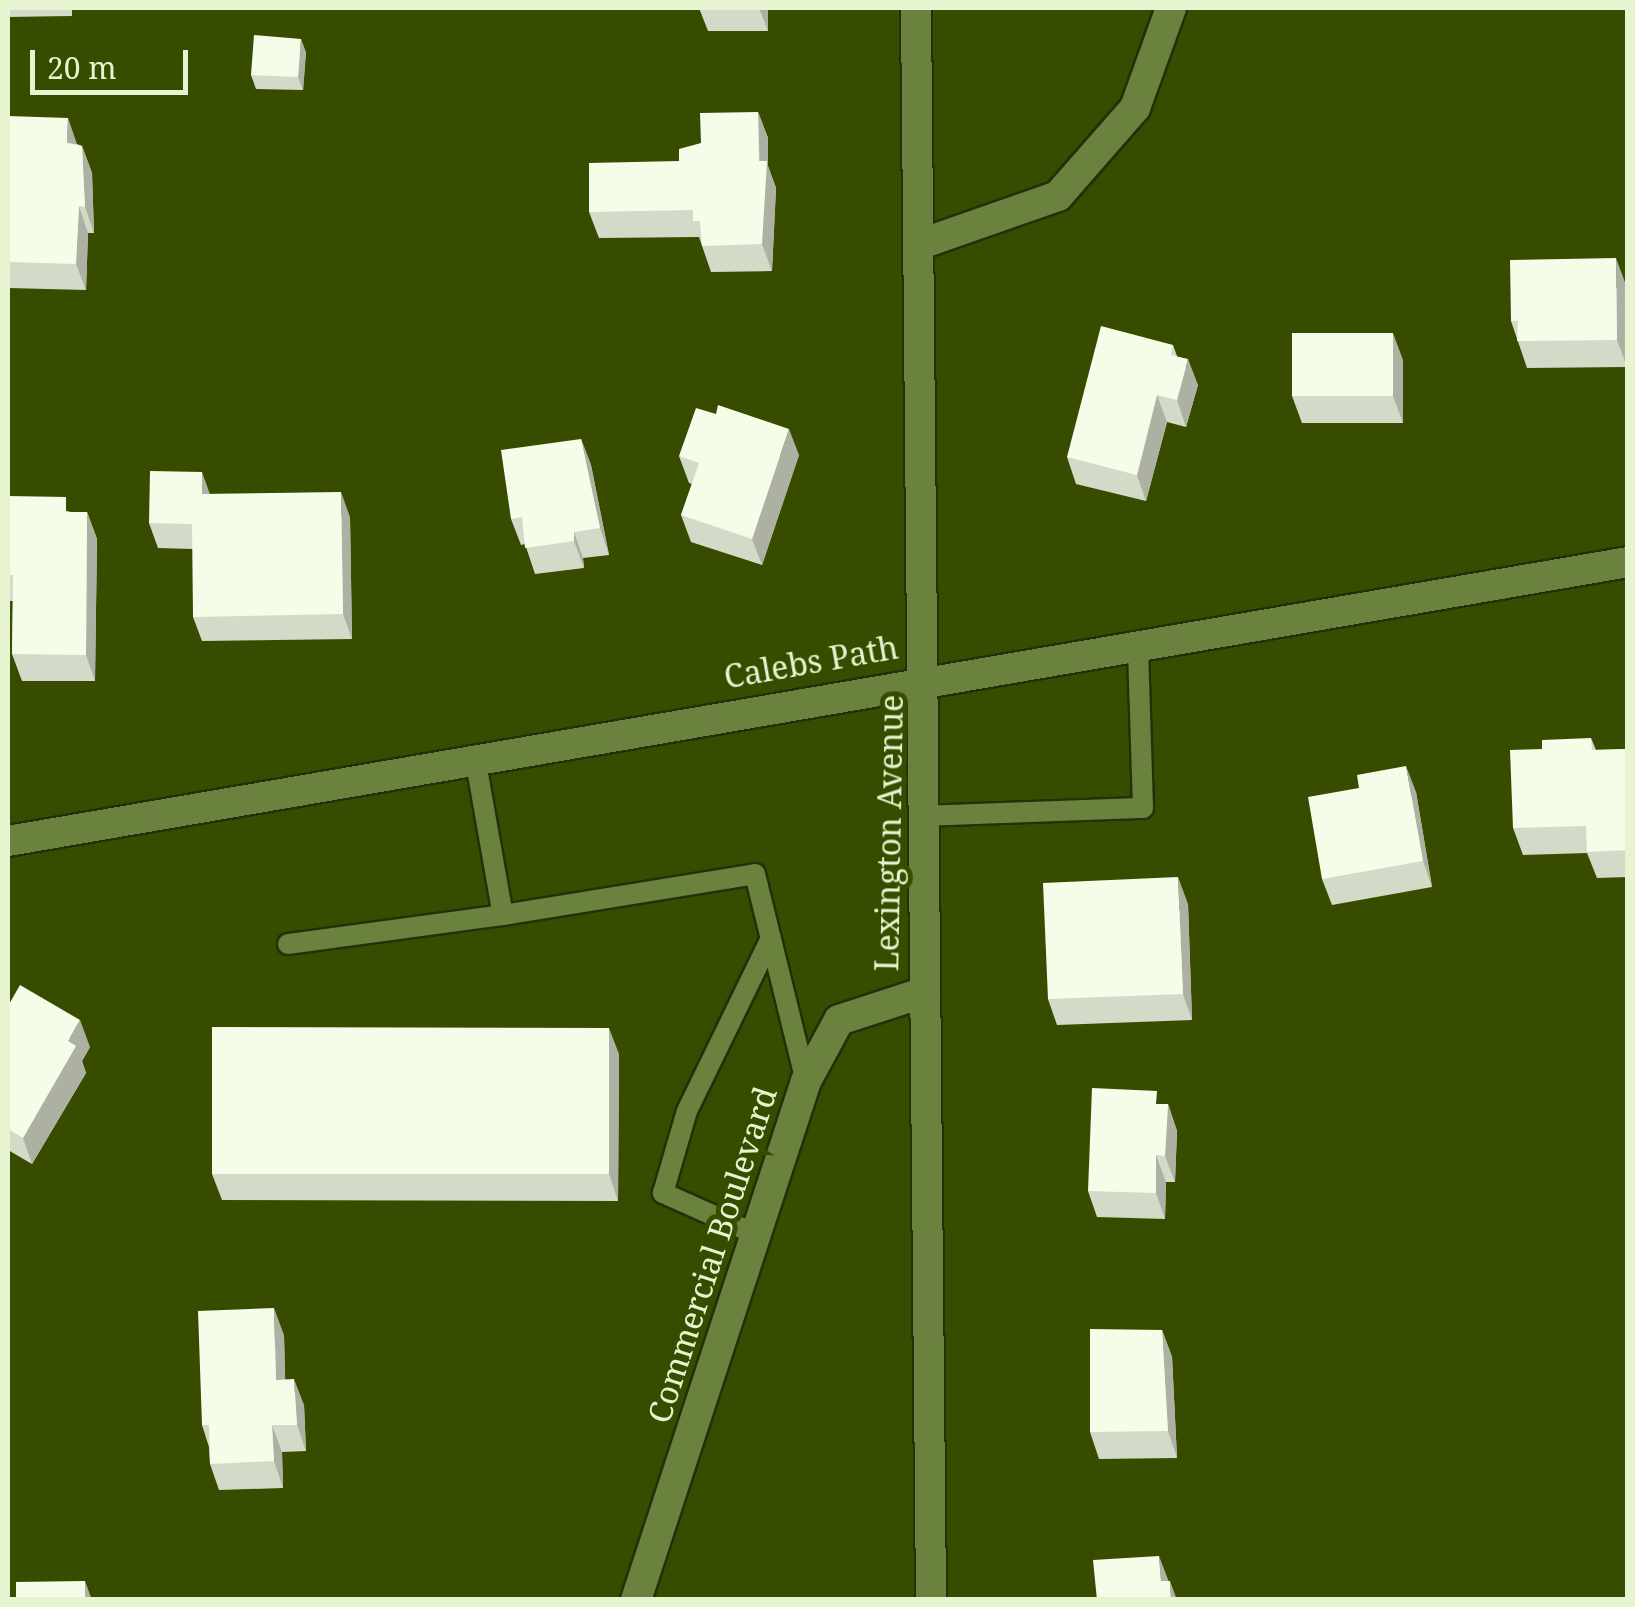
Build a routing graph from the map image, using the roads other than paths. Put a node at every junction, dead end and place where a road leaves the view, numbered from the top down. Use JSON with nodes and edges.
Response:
{"nodes":[{"id":1,"x":916,"y":8,"type":"edge"},
{"id":2,"x":1171,"y":8,"type":"edge"},
{"id":3,"x":921,"y":244,"type":"junction"},
{"id":4,"x":1628,"y":562,"type":"edge"},
{"id":5,"x":1138,"y":647,"type":"junction"},
{"id":6,"x":926,"y":678,"type":"junction"},
{"id":7,"x":474,"y":757,"type":"junction"},
{"id":8,"x":924,"y":816,"type":"junction"},
{"id":9,"x":8,"y":841,"type":"edge"},
{"id":10,"x":504,"y":915,"type":"junction"},
{"id":11,"x":771,"y":938,"type":"junction"},
{"id":12,"x":288,"y":944,"type":"dead end"},
{"id":13,"x":922,"y":993,"type":"junction"},
{"id":14,"x":806,"y":1080,"type":"junction"},
{"id":15,"x":756,"y":1234,"type":"junction"},
{"id":16,"x":636,"y":1600,"type":"edge"},
{"id":17,"x":931,"y":1600,"type":"edge"}],
"edges":[{"from":1,"to":3,"type":"street","name":"Lexington Avenue"},
{"from":2,"to":3,"type":"street"},
{"from":3,"to":6,"type":"street","name":"Lexington Avenue"},
{"from":4,"to":5,"type":"street","name":"Calebs Path"},
{"from":5,"to":6,"type":"street","name":"Calebs Path"},
{"from":5,"to":8,"type":"lane"},
{"from":6,"to":7,"type":"street","name":"Calebs Path"},
{"from":6,"to":8,"type":"street","name":"Lexington Avenue"},
{"from":7,"to":9,"type":"street","name":"Calebs Path"},
{"from":7,"to":10,"type":"lane"},
{"from":8,"to":13,"type":"street","name":"Lexington Avenue"},
{"from":10,"to":11,"type":"lane"},
{"from":10,"to":12,"type":"lane"},
{"from":11,"to":14,"type":"lane"},
{"from":11,"to":15,"type":"lane"},
{"from":13,"to":14,"type":"street","name":"Commercial Boulevard"},
{"from":13,"to":17,"type":"street","name":"Lexington Avenue"},
{"from":14,"to":15,"type":"street","name":"Commercial Boulevard"},
{"from":15,"to":16,"type":"street","name":"Commercial Boulevard"}]}
